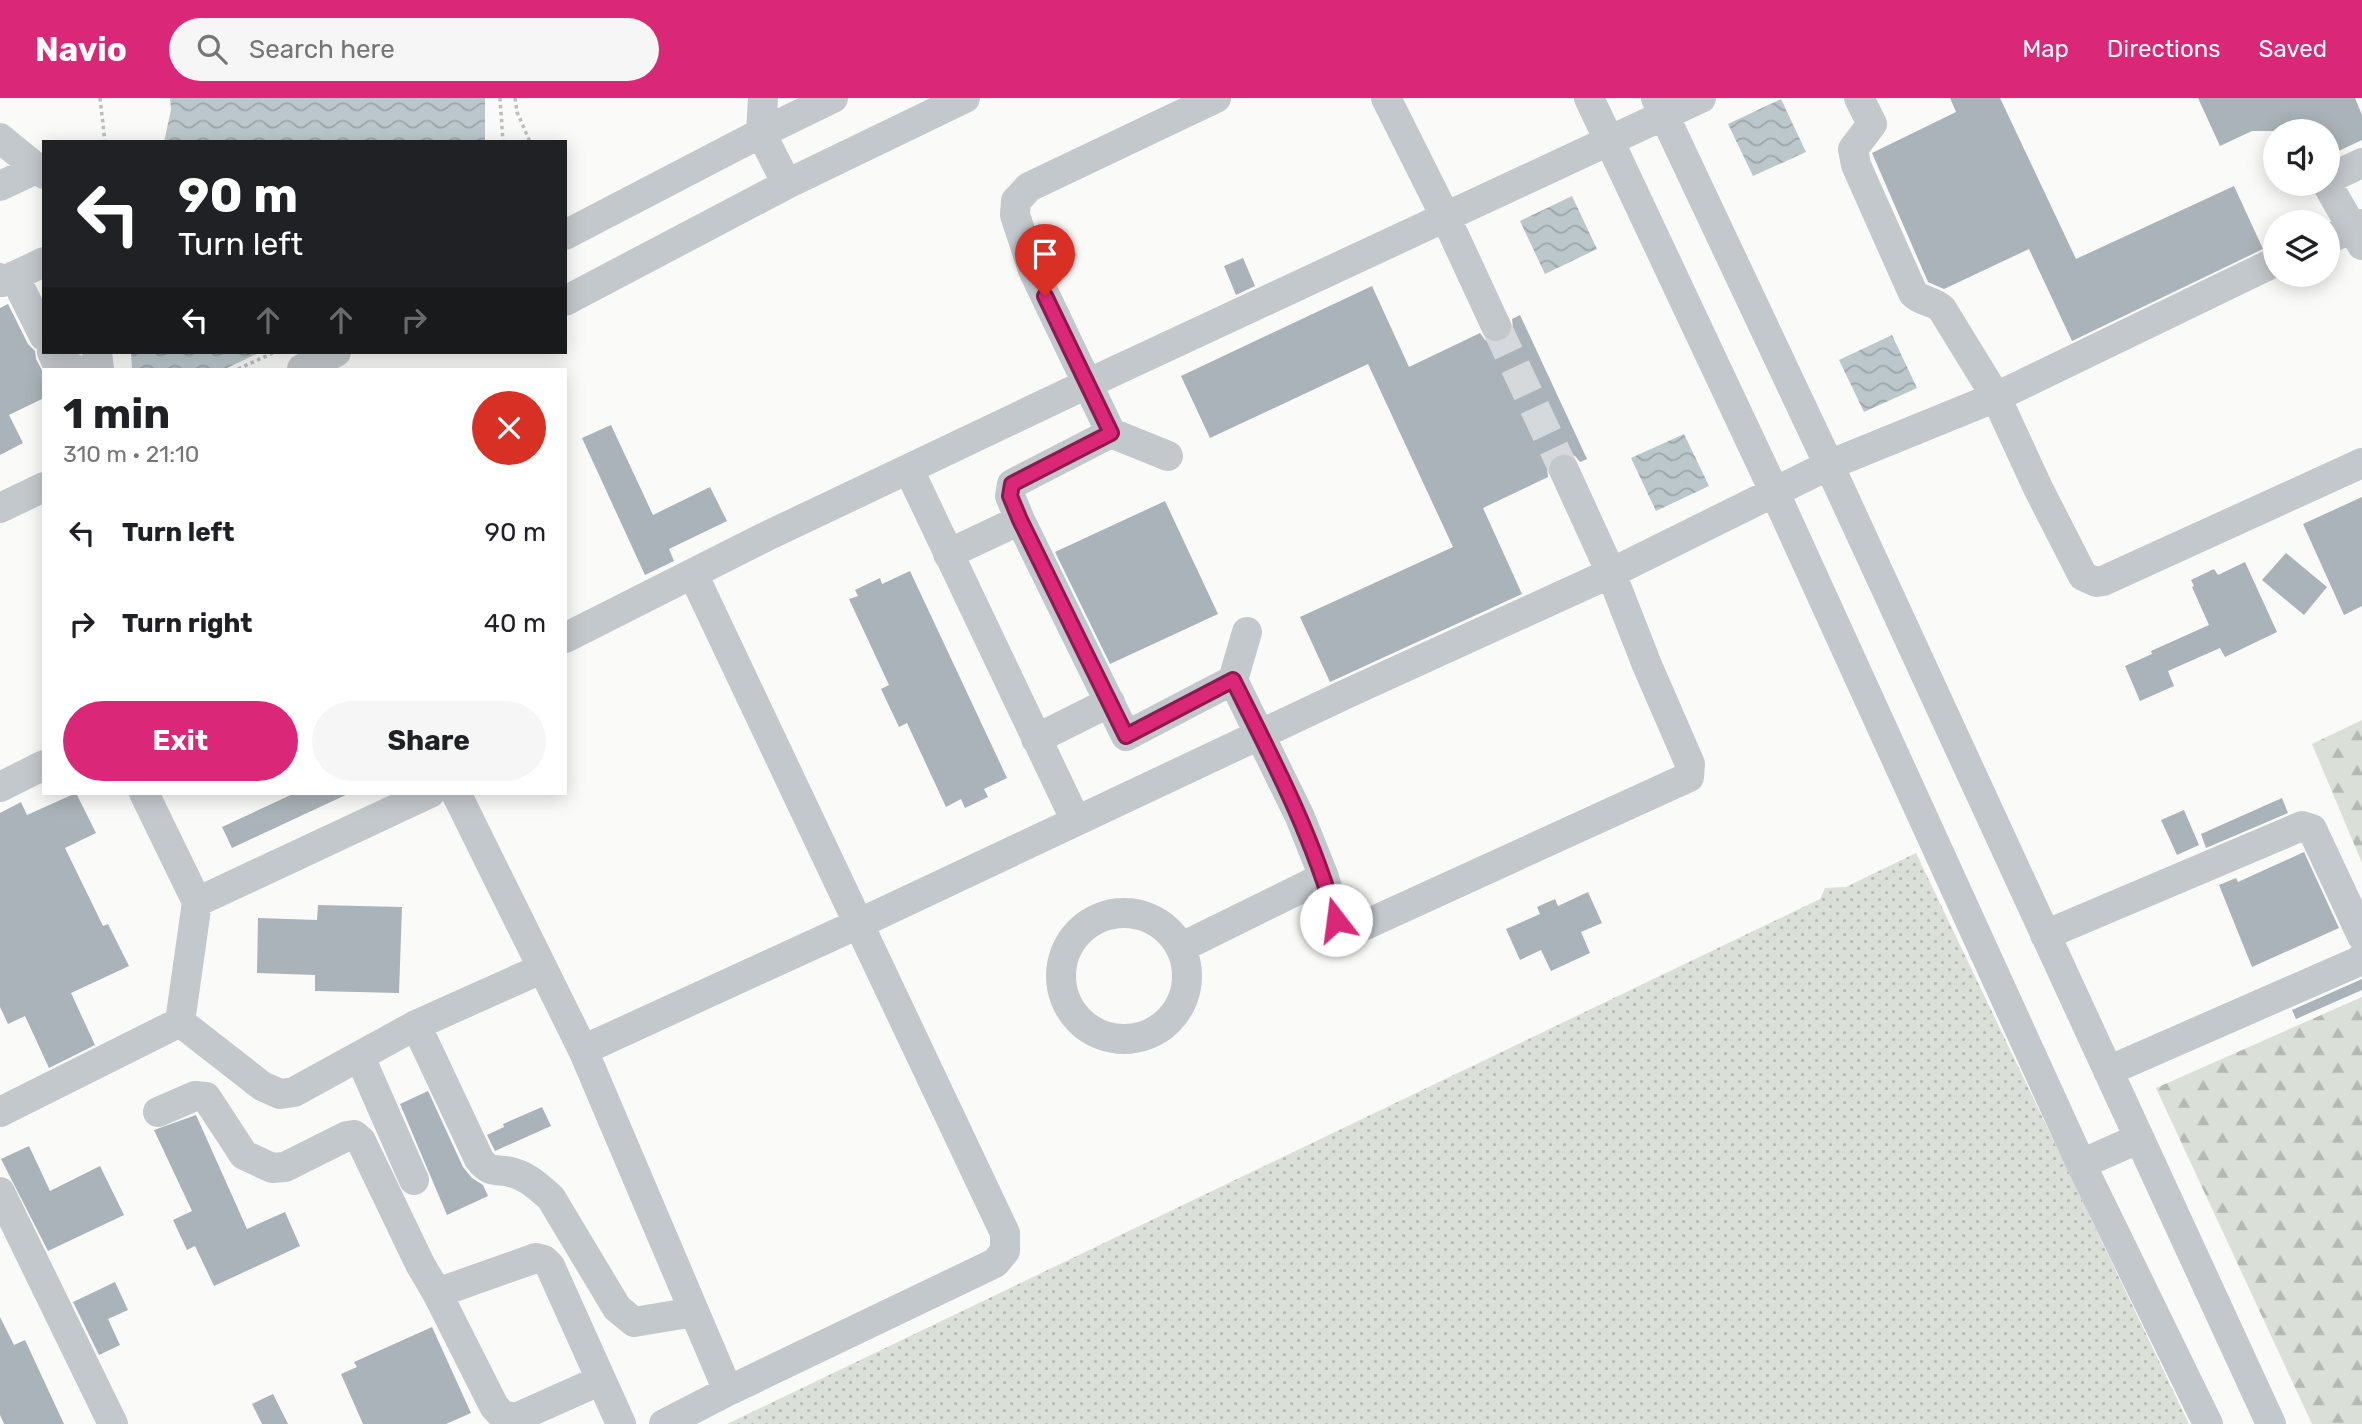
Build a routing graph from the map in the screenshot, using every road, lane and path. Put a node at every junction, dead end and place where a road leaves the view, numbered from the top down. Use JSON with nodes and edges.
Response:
{"nodes":[{"id":1,"x":100,"y":98,"type":"edge"},
{"id":2,"x":500,"y":98,"type":"edge"},
{"id":3,"x":515,"y":98,"type":"edge"},
{"id":4,"x":763,"y":98,"type":"edge"},
{"id":5,"x":833,"y":98,"type":"edge"},
{"id":6,"x":965,"y":98,"type":"edge"},
{"id":7,"x":1216,"y":98,"type":"edge"},
{"id":8,"x":1385,"y":98,"type":"edge"},
{"id":9,"x":1589,"y":98,"type":"edge"},
{"id":10,"x":1701,"y":98,"type":"edge"},
{"id":11,"x":1859,"y":98,"type":"edge"},
{"id":12,"x":1660,"y":107,"type":"edge"},
{"id":13,"x":761,"y":133,"type":"junction"},
{"id":14,"x":0,"y":138,"type":"edge"},
{"id":15,"x":105,"y":140,"type":"edge"},
{"id":16,"x":503,"y":140,"type":"edge"},
{"id":17,"x":529,"y":140,"type":"edge"},
{"id":18,"x":1609,"y":141,"type":"junction"},
{"id":19,"x":2362,"y":163,"type":"edge"},
{"id":20,"x":41,"y":171,"type":"edge"},
{"id":21,"x":2340,"y":174,"type":"edge"},
{"id":22,"x":787,"y":184,"type":"junction"},
{"id":23,"x":0,"y":186,"type":"edge"},
{"id":24,"x":2334,"y":196,"type":"edge"},
{"id":25,"x":1445,"y":216,"type":"junction"},
{"id":26,"x":567,"y":234,"type":"edge"},
{"id":27,"x":2351,"y":234,"type":"edge"},
{"id":28,"x":42,"y":263,"type":"edge"},
{"id":29,"x":2263,"y":267,"type":"edge"},
{"id":30,"x":7,"y":277,"type":"edge"},
{"id":31,"x":567,"y":300,"type":"edge"},
{"id":32,"x":1496,"y":326,"type":"tunnel mouth"},
{"id":33,"x":42,"y":333,"type":"edge"},
{"id":34,"x":53,"y":354,"type":"edge"},
{"id":35,"x":271,"y":354,"type":"edge"},
{"id":36,"x":332,"y":354,"type":"edge"},
{"id":37,"x":72,"y":368,"type":"edge"},
{"id":38,"x":240,"y":368,"type":"edge"},
{"id":39,"x":304,"y":368,"type":"edge"},
{"id":40,"x":1089,"y":383,"type":"junction"},
{"id":41,"x":1996,"y":397,"type":"junction"},
{"id":42,"x":1111,"y":433,"type":"junction"},
{"id":43,"x":1168,"y":456,"type":"dead end"},
{"id":44,"x":2362,"y":463,"type":"edge"},
{"id":45,"x":1829,"y":465,"type":"junction"},
{"id":46,"x":909,"y":470,"type":"junction"},
{"id":47,"x":1564,"y":470,"type":"tunnel mouth"},
{"id":48,"x":42,"y":488,"type":"edge"},
{"id":49,"x":1775,"y":493,"type":"junction"},
{"id":50,"x":0,"y":508,"type":"edge"},
{"id":51,"x":1020,"y":520,"type":"junction"},
{"id":52,"x":948,"y":554,"type":"junction"},
{"id":53,"x":693,"y":573,"type":"junction"},
{"id":54,"x":1611,"y":573,"type":"junction"},
{"id":55,"x":1247,"y":632,"type":"dead end"},
{"id":56,"x":567,"y":637,"type":"edge"},
{"id":57,"x":1233,"y":680,"type":"junction"},
{"id":58,"x":1110,"y":702,"type":"junction"},
{"id":59,"x":1259,"y":735,"type":"junction"},
{"id":60,"x":1036,"y":739,"type":"junction"},
{"id":61,"x":42,"y":766,"type":"edge"},
{"id":62,"x":0,"y":787,"type":"edge"},
{"id":63,"x":145,"y":795,"type":"edge"},
{"id":64,"x":426,"y":795,"type":"edge"},
{"id":65,"x":457,"y":795,"type":"edge"},
{"id":66,"x":1076,"y":821,"type":"junction"},
{"id":67,"x":1324,"y":877,"type":"junction"},
{"id":68,"x":197,"y":902,"type":"junction"},
{"id":69,"x":858,"y":923,"type":"junction"},
{"id":70,"x":2045,"y":935,"type":"junction"},
{"id":71,"x":2362,"y":936,"type":"edge"},
{"id":72,"x":1182,"y":947,"type":"junction"},
{"id":73,"x":2362,"y":958,"type":"edge"},
{"id":74,"x":541,"y":969,"type":"junction"},
{"id":75,"x":180,"y":1022,"type":"junction"},
{"id":76,"x":416,"y":1025,"type":"junction"},
{"id":77,"x":583,"y":1050,"type":"junction"},
{"id":78,"x":360,"y":1056,"type":"junction"},
{"id":79,"x":2108,"y":1071,"type":"junction"},
{"id":80,"x":0,"y":1112,"type":"edge"},
{"id":81,"x":158,"y":1112,"type":"dead end"},
{"id":82,"x":2138,"y":1139,"type":"junction"},
{"id":83,"x":2081,"y":1164,"type":"junction"},
{"id":84,"x":415,"y":1180,"type":"dead end"},
{"id":85,"x":0,"y":1192,"type":"edge"},
{"id":86,"x":437,"y":1293,"type":"junction"},
{"id":87,"x":694,"y":1312,"type":"junction"},
{"id":88,"x":601,"y":1380,"type":"junction"},
{"id":89,"x":728,"y":1391,"type":"junction"},
{"id":90,"x":113,"y":1424,"type":"edge"},
{"id":91,"x":621,"y":1424,"type":"edge"},
{"id":92,"x":664,"y":1424,"type":"edge"},
{"id":93,"x":2208,"y":1424,"type":"edge"},
{"id":94,"x":2271,"y":1424,"type":"edge"}],
"edges":[{"from":1,"to":15,"type":"path"},
{"from":2,"to":16,"type":"path"},
{"from":3,"to":17,"type":"path"},
{"from":4,"to":13,"type":"lane"},
{"from":5,"to":13,"type":"lane"},
{"from":6,"to":22,"type":"lane"},
{"from":7,"to":40,"type":"lane"},
{"from":8,"to":25,"type":"lane"},
{"from":9,"to":18,"type":"lane"},
{"from":10,"to":12,"type":"lane"},
{"from":11,"to":41,"type":"lane"},
{"from":12,"to":18,"type":"lane"},
{"from":12,"to":45,"type":"lane"},
{"from":13,"to":22,"type":"lane"},
{"from":13,"to":26,"type":"lane"},
{"from":14,"to":20,"type":"lane"},
{"from":18,"to":25,"type":"lane"},
{"from":18,"to":49,"type":"lane"},
{"from":19,"to":21,"type":"lane"},
{"from":20,"to":23,"type":"lane"},
{"from":22,"to":31,"type":"lane"},
{"from":24,"to":27,"type":"lane"},
{"from":25,"to":32,"type":"lane"},
{"from":25,"to":40,"type":"lane"},
{"from":28,"to":30,"type":"lane"},
{"from":29,"to":41,"type":"lane"},
{"from":30,"to":33,"type":"lane"},
{"from":34,"to":37,"type":"lane"},
{"from":35,"to":38,"type":"path"},
{"from":36,"to":39,"type":"lane"},
{"from":40,"to":42,"type":"lane"},
{"from":40,"to":46,"type":"lane"},
{"from":41,"to":44,"type":"lane"},
{"from":41,"to":45,"type":"lane"},
{"from":42,"to":43,"type":"lane"},
{"from":42,"to":51,"type":"lane"},
{"from":45,"to":49,"type":"lane"},
{"from":45,"to":70,"type":"lane"},
{"from":46,"to":52,"type":"lane"},
{"from":46,"to":53,"type":"lane"},
{"from":47,"to":54,"type":"lane"},
{"from":48,"to":50,"type":"lane"},
{"from":49,"to":54,"type":"lane"},
{"from":49,"to":83,"type":"lane"},
{"from":51,"to":52,"type":"lane"},
{"from":51,"to":58,"type":"lane"},
{"from":52,"to":60,"type":"lane"},
{"from":53,"to":56,"type":"lane"},
{"from":53,"to":69,"type":"lane"},
{"from":54,"to":59,"type":"lane"},
{"from":54,"to":67,"type":"lane"},
{"from":55,"to":57,"type":"lane"},
{"from":57,"to":58,"type":"lane"},
{"from":57,"to":59,"type":"lane"},
{"from":58,"to":60,"type":"lane"},
{"from":59,"to":66,"type":"lane"},
{"from":59,"to":67,"type":"lane"},
{"from":60,"to":66,"type":"lane"},
{"from":61,"to":62,"type":"lane"},
{"from":63,"to":68,"type":"lane"},
{"from":64,"to":68,"type":"lane"},
{"from":65,"to":74,"type":"lane"},
{"from":66,"to":69,"type":"lane"},
{"from":67,"to":72,"type":"lane"},
{"from":68,"to":75,"type":"lane"},
{"from":69,"to":77,"type":"lane"},
{"from":69,"to":89,"type":"lane"},
{"from":70,"to":71,"type":"lane"},
{"from":70,"to":79,"type":"lane"},
{"from":72,"to":72,"type":"lane"},
{"from":73,"to":79,"type":"lane"},
{"from":74,"to":76,"type":"lane"},
{"from":74,"to":77,"type":"lane"},
{"from":75,"to":78,"type":"lane"},
{"from":75,"to":80,"type":"lane"},
{"from":76,"to":78,"type":"lane"},
{"from":76,"to":87,"type":"lane"},
{"from":77,"to":87,"type":"lane"},
{"from":78,"to":84,"type":"lane"},
{"from":79,"to":82,"type":"lane"},
{"from":81,"to":86,"type":"lane"},
{"from":82,"to":83,"type":"lane"},
{"from":82,"to":94,"type":"lane"},
{"from":83,"to":93,"type":"lane"},
{"from":85,"to":90,"type":"lane"},
{"from":86,"to":88,"type":"lane"},
{"from":86,"to":88,"type":"lane"},
{"from":87,"to":89,"type":"lane"},
{"from":88,"to":91,"type":"lane"},
{"from":89,"to":92,"type":"lane"}]}
